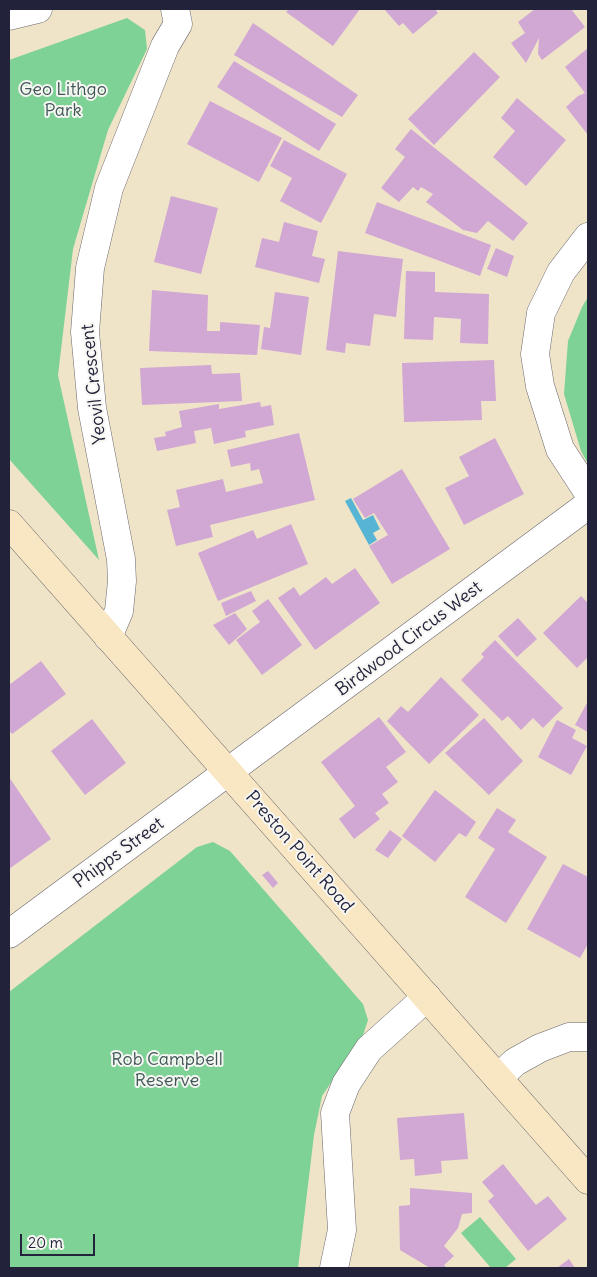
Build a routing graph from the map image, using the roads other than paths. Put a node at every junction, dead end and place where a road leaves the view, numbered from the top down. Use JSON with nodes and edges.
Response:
{"nodes":[{"id":1,"x":38,"y":9,"type":"edge"},
{"id":2,"x":181,"y":14,"type":"edge"},
{"id":3,"x":9,"y":16,"type":"edge"},
{"id":4,"x":588,"y":237,"type":"edge"},
{"id":5,"x":588,"y":492,"type":"edge"},
{"id":6,"x":588,"y":505,"type":"edge"},
{"id":7,"x":9,"y":524,"type":"edge"},
{"id":8,"x":108,"y":637,"type":"junction"},
{"id":9,"x":229,"y":772,"type":"junction"},
{"id":10,"x":9,"y":934,"type":"edge"},
{"id":11,"x":427,"y":997,"type":"junction"},
{"id":12,"x":588,"y":1037,"type":"edge"},
{"id":13,"x":498,"y":1078,"type":"junction"},
{"id":14,"x":588,"y":1180,"type":"edge"},
{"id":15,"x":334,"y":1268,"type":"edge"}],
"edges":[{"from":1,"to":3,"type":"street"},
{"from":2,"to":8,"type":"street","name":"Yeovil Crescent"},
{"from":4,"to":5,"type":"street"},
{"from":6,"to":9,"type":"street","name":"Birdwood Circus West"},
{"from":7,"to":8,"type":"main road","name":"Preston Point Road"},
{"from":8,"to":9,"type":"main road","name":"Preston Point Road"},
{"from":9,"to":10,"type":"street","name":"Phipps Street"},
{"from":9,"to":11,"type":"main road","name":"Preston Point Road"},
{"from":11,"to":13,"type":"main road","name":"Preston Point Road"},
{"from":11,"to":15,"type":"street"},
{"from":12,"to":13,"type":"street"},
{"from":13,"to":14,"type":"main road","name":"Preston Point Road"}]}
